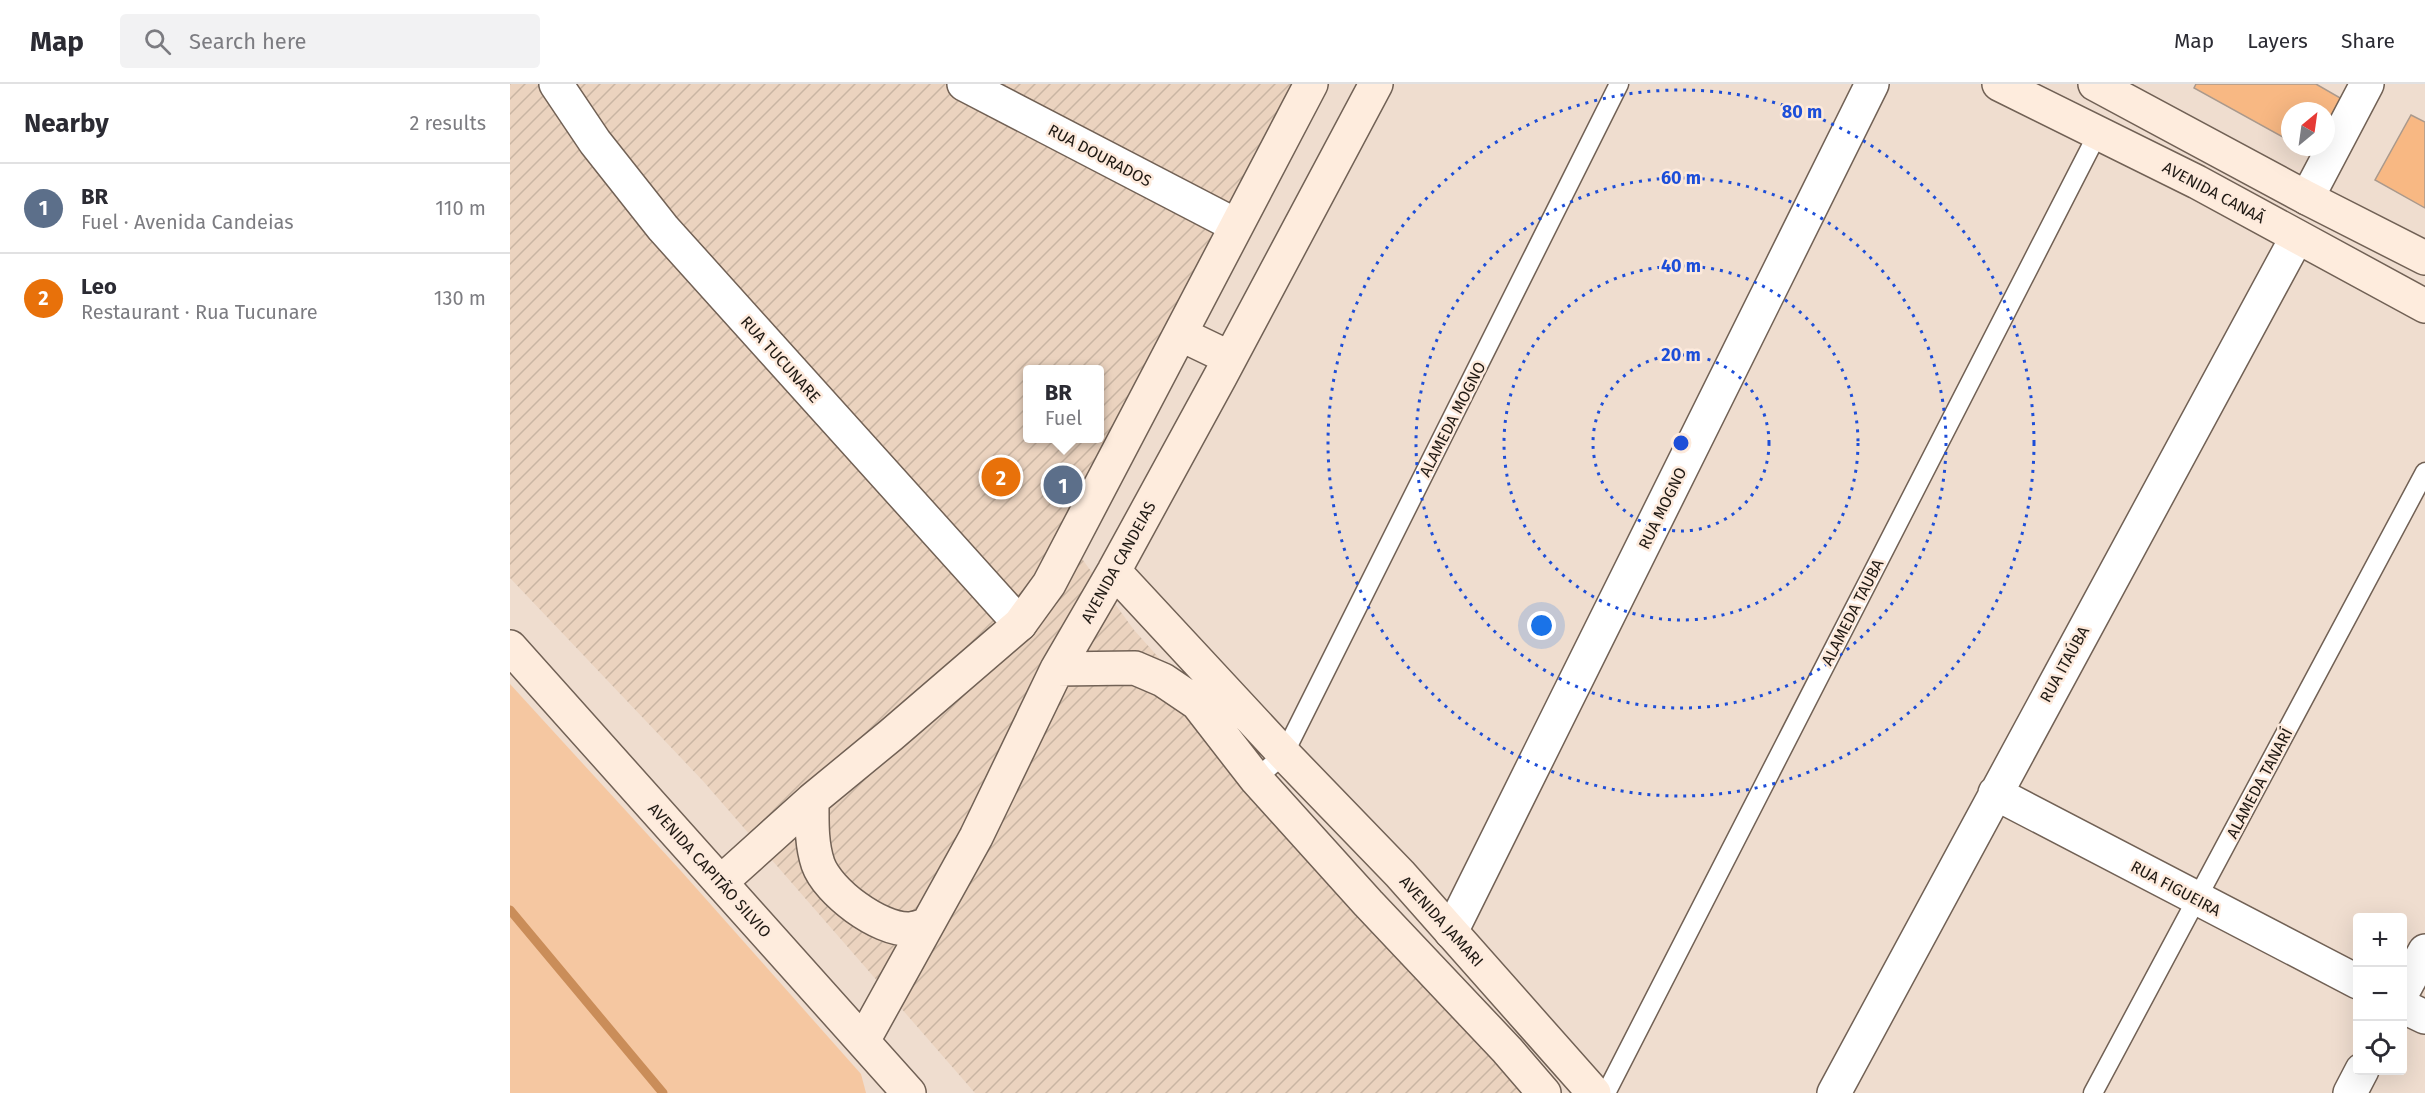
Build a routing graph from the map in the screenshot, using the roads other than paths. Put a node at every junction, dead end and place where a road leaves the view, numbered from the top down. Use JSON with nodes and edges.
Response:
{"nodes":[{"id":1,"x":556,"y":84,"type":"edge"},
{"id":2,"x":964,"y":84,"type":"edge"},
{"id":3,"x":1311,"y":84,"type":"edge"},
{"id":4,"x":1376,"y":84,"type":"edge"},
{"id":5,"x":1619,"y":84,"type":"edge"},
{"id":6,"x":1872,"y":84,"type":"edge"},
{"id":7,"x":1999,"y":84,"type":"edge"},
{"id":8,"x":2367,"y":84,"type":"edge"},
{"id":9,"x":2109,"y":87,"type":"edge"},
{"id":10,"x":2099,"y":131,"type":"junction"},
{"id":11,"x":2217,"y":148,"type":"junction"},
{"id":12,"x":2197,"y":182,"type":"junction"},
{"id":13,"x":2307,"y":198,"type":"junction"},
{"id":14,"x":1235,"y":225,"type":"junction"},
{"id":15,"x":2297,"y":237,"type":"junction"},
{"id":16,"x":2425,"y":258,"type":"edge"},
{"id":17,"x":2425,"y":306,"type":"edge"},
{"id":18,"x":1180,"y":334,"type":"junction"},
{"id":19,"x":1230,"y":358,"type":"junction"},
{"id":20,"x":2425,"y":472,"type":"edge"},
{"id":21,"x":1114,"y":571,"type":"junction"},
{"id":22,"x":1020,"y":624,"type":"junction"},
{"id":23,"x":510,"y":647,"type":"edge"},
{"id":24,"x":1057,"y":669,"type":"junction"},
{"id":25,"x":1284,"y":754,"type":"junction"},
{"id":26,"x":1256,"y":779,"type":"junction"},
{"id":27,"x":1995,"y":793,"type":"junction"},
{"id":28,"x":812,"y":800,"type":"junction"},
{"id":29,"x":1400,"y":874,"type":"junction"},
{"id":30,"x":721,"y":882,"type":"junction"},
{"id":31,"x":2196,"y":898,"type":"junction"},
{"id":32,"x":1368,"y":903,"type":"junction"},
{"id":33,"x":927,"y":925,"type":"junction"},
{"id":34,"x":1451,"y":932,"type":"junction"},
{"id":35,"x":2425,"y":951,"type":"edge"},
{"id":36,"x":2353,"y":979,"type":"edge"},
{"id":37,"x":2407,"y":985,"type":"edge"},
{"id":38,"x":2407,"y":1008,"type":"edge"},
{"id":39,"x":2425,"y":1017,"type":"edge"},
{"id":40,"x":863,"y":1041,"type":"junction"},
{"id":41,"x":2360,"y":1075,"type":"edge"},
{"id":42,"x":897,"y":1086,"type":"edge"},
{"id":43,"x":1544,"y":1093,"type":"edge"},
{"id":44,"x":1594,"y":1093,"type":"edge"},
{"id":45,"x":1606,"y":1093,"type":"edge"},
{"id":46,"x":1834,"y":1093,"type":"edge"},
{"id":47,"x":2092,"y":1093,"type":"edge"},
{"id":48,"x":2350,"y":1093,"type":"edge"}],
"edges":[{"from":1,"to":22,"type":"street","name":"RUA TUCUNARE"},
{"from":2,"to":14,"type":"street","name":"RUA DOURADOS"},
{"from":3,"to":14,"type":"main road"},
{"from":4,"to":19,"type":"main road","name":"AVENIDA CANDEIAS"},
{"from":5,"to":25,"type":"lane","name":"ALAMEDA MOGNO"},
{"from":6,"to":34,"type":"street","name":"RUA MOGNO"},
{"from":7,"to":10,"type":"main road","name":"AVENIDA CANAÃ"},
{"from":8,"to":13,"type":"street"},
{"from":9,"to":11,"type":"main road"},
{"from":10,"to":12,"type":"main road","name":"AVENIDA CANAÃ"},
{"from":10,"to":45,"type":"lane","name":"ALAMEDA TAUBA"},
{"from":11,"to":12,"type":"main road"},
{"from":11,"to":13,"type":"main road"},
{"from":12,"to":15,"type":"main road","name":"AVENIDA CANAÃ"},
{"from":13,"to":16,"type":"main road"},
{"from":14,"to":18,"type":"main road"},
{"from":15,"to":17,"type":"main road","name":"AVENIDA CANAÃ"},
{"from":15,"to":27,"type":"street","name":"RUA ITAÚBA"},
{"from":18,"to":19,"type":"main road"},
{"from":18,"to":22,"type":"main road"},
{"from":19,"to":21,"type":"main road","name":"AVENIDA CANDEIAS"},
{"from":20,"to":31,"type":"lane","name":"ALAMEDA TANARÍ"},
{"from":21,"to":24,"type":"main road","name":"AVENIDA CANDEIAS"},
{"from":21,"to":25,"type":"main road","name":"AVENIDA JAMARI"},
{"from":22,"to":28,"type":"main road"},
{"from":23,"to":30,"type":"main road","name":"AVENIDA CAPITÃO SILVIO"},
{"from":24,"to":26,"type":"main road"},
{"from":24,"to":33,"type":"main road","name":"AVENIDA CANDEIAS"},
{"from":25,"to":26,"type":"lane"},
{"from":25,"to":29,"type":"main road","name":"AVENIDA JAMARI"},
{"from":26,"to":32,"type":"main road"},
{"from":27,"to":31,"type":"street","name":"RUA FIGUEIRA"},
{"from":27,"to":46,"type":"street","name":"RUA ITAÚBA"},
{"from":28,"to":30,"type":"main road"},
{"from":28,"to":33,"type":"main road"},
{"from":29,"to":32,"type":"main road"},
{"from":29,"to":34,"type":"main road","name":"AVENIDA JAMARI"},
{"from":30,"to":40,"type":"main road","name":"AVENIDA CAPITÃO SILVIO"},
{"from":31,"to":36,"type":"street","name":"RUA FIGUEIRA"},
{"from":31,"to":47,"type":"lane","name":"ALAMEDA TANARÍ"},
{"from":32,"to":43,"type":"main road"},
{"from":33,"to":40,"type":"main road","name":"AVENIDA CANDEIAS"},
{"from":34,"to":44,"type":"main road","name":"AVENIDA JAMARI"},
{"from":35,"to":37,"type":"street"},
{"from":38,"to":39,"type":"street"},
{"from":40,"to":42,"type":"main road","name":"AVENIDA CAPITÃO SILVIO"},
{"from":41,"to":48,"type":"street"}]}
